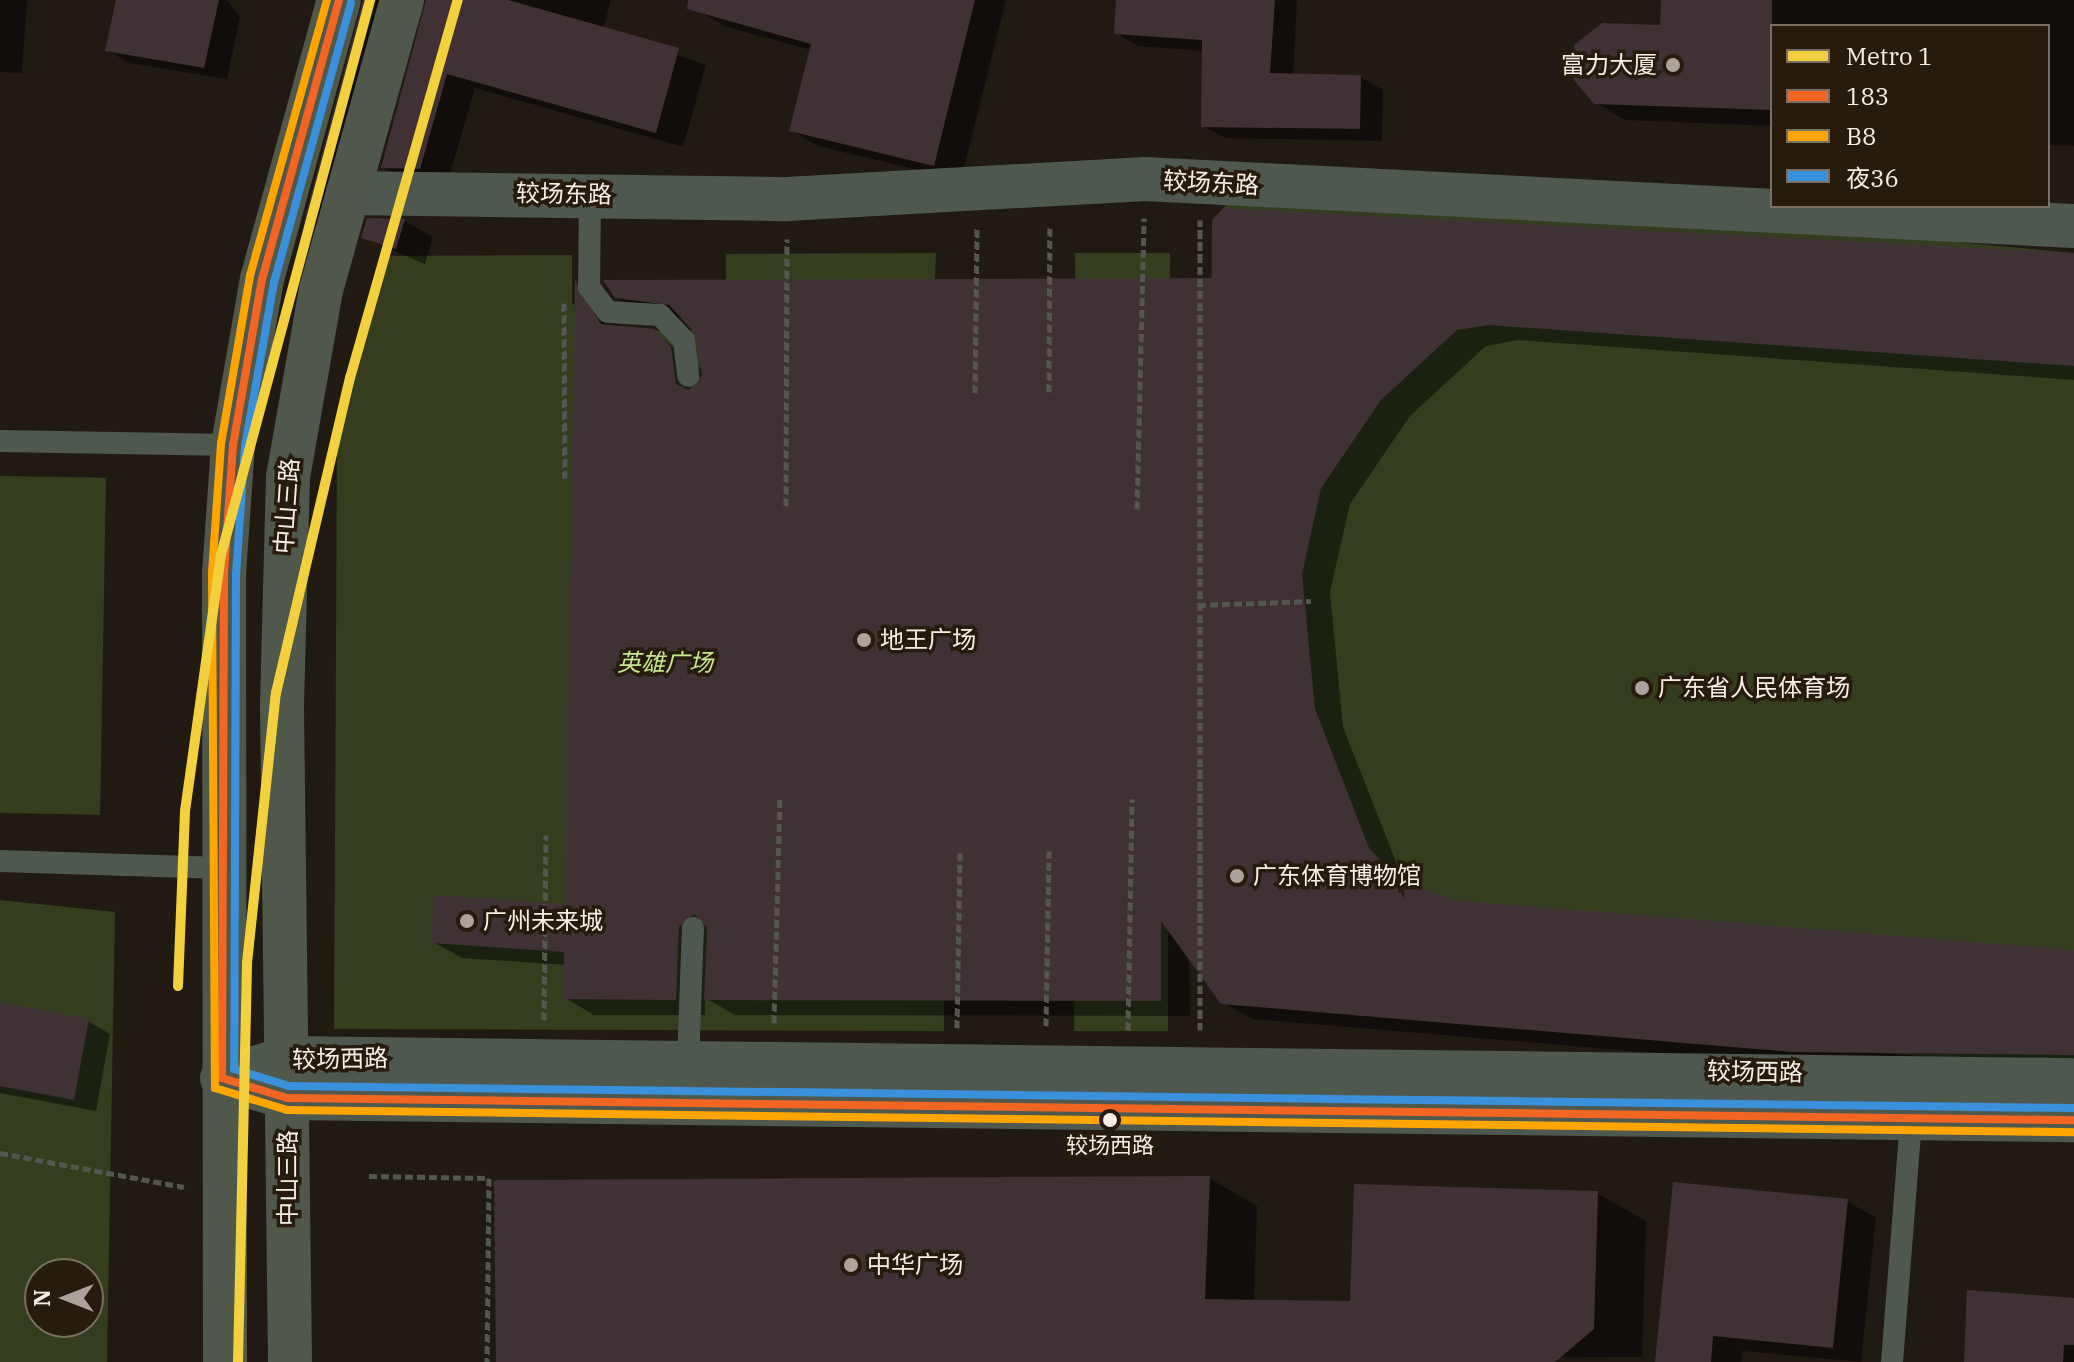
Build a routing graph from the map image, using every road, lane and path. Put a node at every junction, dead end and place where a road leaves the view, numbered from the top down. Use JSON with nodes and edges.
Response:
{"nodes":[{"id":1,"x":339,"y":0,"type":"edge"},
{"id":2,"x":402,"y":0,"type":"edge"},
{"id":3,"x":1145,"y":179,"type":"junction"},
{"id":4,"x":1200,"y":182,"type":"junction"},
{"id":5,"x":348,"y":193,"type":"junction"},
{"id":6,"x":590,"y":195,"type":"junction"},
{"id":7,"x":787,"y":199,"type":"junction"},
{"id":8,"x":977,"y":209,"type":"dead end"},
{"id":9,"x":1051,"y":220,"type":"dead end"},
{"id":10,"x":2074,"y":226,"type":"edge"},
{"id":11,"x":564,"y":292,"type":"dead end"},
{"id":12,"x":688,"y":376,"type":"dead end"},
{"id":13,"x":1049,"y":392,"type":"dead end"},
{"id":14,"x":975,"y":393,"type":"dead end"},
{"id":15,"x":0,"y":441,"type":"edge"},
{"id":16,"x":233,"y":445,"type":"junction"},
{"id":17,"x":565,"y":478,"type":"dead end"},
{"id":18,"x":786,"y":506,"type":"dead end"},
{"id":19,"x":1137,"y":509,"type":"dead end"},
{"id":20,"x":1311,"y":601,"type":"dead end"},
{"id":21,"x":1198,"y":605,"type":"junction"},
{"id":22,"x":780,"y":796,"type":"dead end"},
{"id":23,"x":1132,"y":799,"type":"dead end"},
{"id":24,"x":546,"y":835,"type":"dead end"},
{"id":25,"x":1049,"y":851,"type":"dead end"},
{"id":26,"x":960,"y":853,"type":"dead end"},
{"id":27,"x":0,"y":861,"type":"edge"},
{"id":28,"x":222,"y":868,"type":"junction"},
{"id":29,"x":693,"y":928,"type":"dead end"},
{"id":30,"x":957,"y":1042,"type":"dead end"},
{"id":31,"x":1046,"y":1042,"type":"dead end"},
{"id":32,"x":543,"y":1061,"type":"junction"},
{"id":33,"x":688,"y":1063,"type":"junction"},
{"id":34,"x":773,"y":1064,"type":"junction"},
{"id":35,"x":1127,"y":1067,"type":"junction"},
{"id":36,"x":1200,"y":1067,"type":"junction"},
{"id":37,"x":222,"y":1078,"type":"junction"},
{"id":38,"x":288,"y":1078,"type":"junction"},
{"id":39,"x":2074,"y":1080,"type":"edge"},
{"id":40,"x":1911,"y":1118,"type":"junction"},
{"id":41,"x":2074,"y":1120,"type":"edge"},
{"id":42,"x":0,"y":1153,"type":"edge"},
{"id":43,"x":369,"y":1176,"type":"dead end"},
{"id":44,"x":222,"y":1194,"type":"junction"},
{"id":45,"x":225,"y":1362,"type":"edge"},
{"id":46,"x":290,"y":1362,"type":"edge"},
{"id":47,"x":487,"y":1362,"type":"edge"},
{"id":48,"x":1892,"y":1362,"type":"edge"}],
"edges":[{"from":1,"to":16,"type":"main road"},
{"from":2,"to":5,"type":"main road","name":"中山三路"},
{"from":3,"to":4,"type":"street","name":"较场东路"},
{"from":3,"to":7,"type":"street","name":"较场东路"},
{"from":3,"to":19,"type":"path"},
{"from":4,"to":10,"type":"street","name":"较场东路"},
{"from":4,"to":21,"type":"path"},
{"from":5,"to":6,"type":"street","name":"较场东路"},
{"from":5,"to":38,"type":"main road","name":"中山三路"},
{"from":6,"to":7,"type":"street","name":"较场东路"},
{"from":6,"to":12,"type":"lane"},
{"from":7,"to":18,"type":"path"},
{"from":8,"to":14,"type":"path"},
{"from":9,"to":13,"type":"path"},
{"from":11,"to":17,"type":"path"},
{"from":15,"to":16,"type":"lane"},
{"from":16,"to":28,"type":"main road"},
{"from":20,"to":21,"type":"path"},
{"from":21,"to":36,"type":"path"},
{"from":22,"to":34,"type":"path"},
{"from":23,"to":35,"type":"path"},
{"from":24,"to":32,"type":"path"},
{"from":25,"to":31,"type":"path"},
{"from":26,"to":30,"type":"path"},
{"from":27,"to":28,"type":"lane"},
{"from":28,"to":37,"type":"main road"},
{"from":29,"to":33,"type":"lane"},
{"from":32,"to":33,"type":"street","name":"较场西路"},
{"from":32,"to":38,"type":"street","name":"较场西路"},
{"from":33,"to":34,"type":"street","name":"较场西路"},
{"from":34,"to":35,"type":"street","name":"较场西路"},
{"from":35,"to":36,"type":"street","name":"较场西路"},
{"from":36,"to":39,"type":"street","name":"较场西路"},
{"from":37,"to":38,"type":"street","name":"较场西路"},
{"from":37,"to":44,"type":"main road"},
{"from":38,"to":40,"type":"street","name":"较场西路"},
{"from":38,"to":46,"type":"main road","name":"中山三路"},
{"from":40,"to":41,"type":"street","name":"较场西路"},
{"from":40,"to":48,"type":"lane"},
{"from":42,"to":44,"type":"path"},
{"from":43,"to":47,"type":"path"},
{"from":44,"to":45,"type":"main road"}]}
